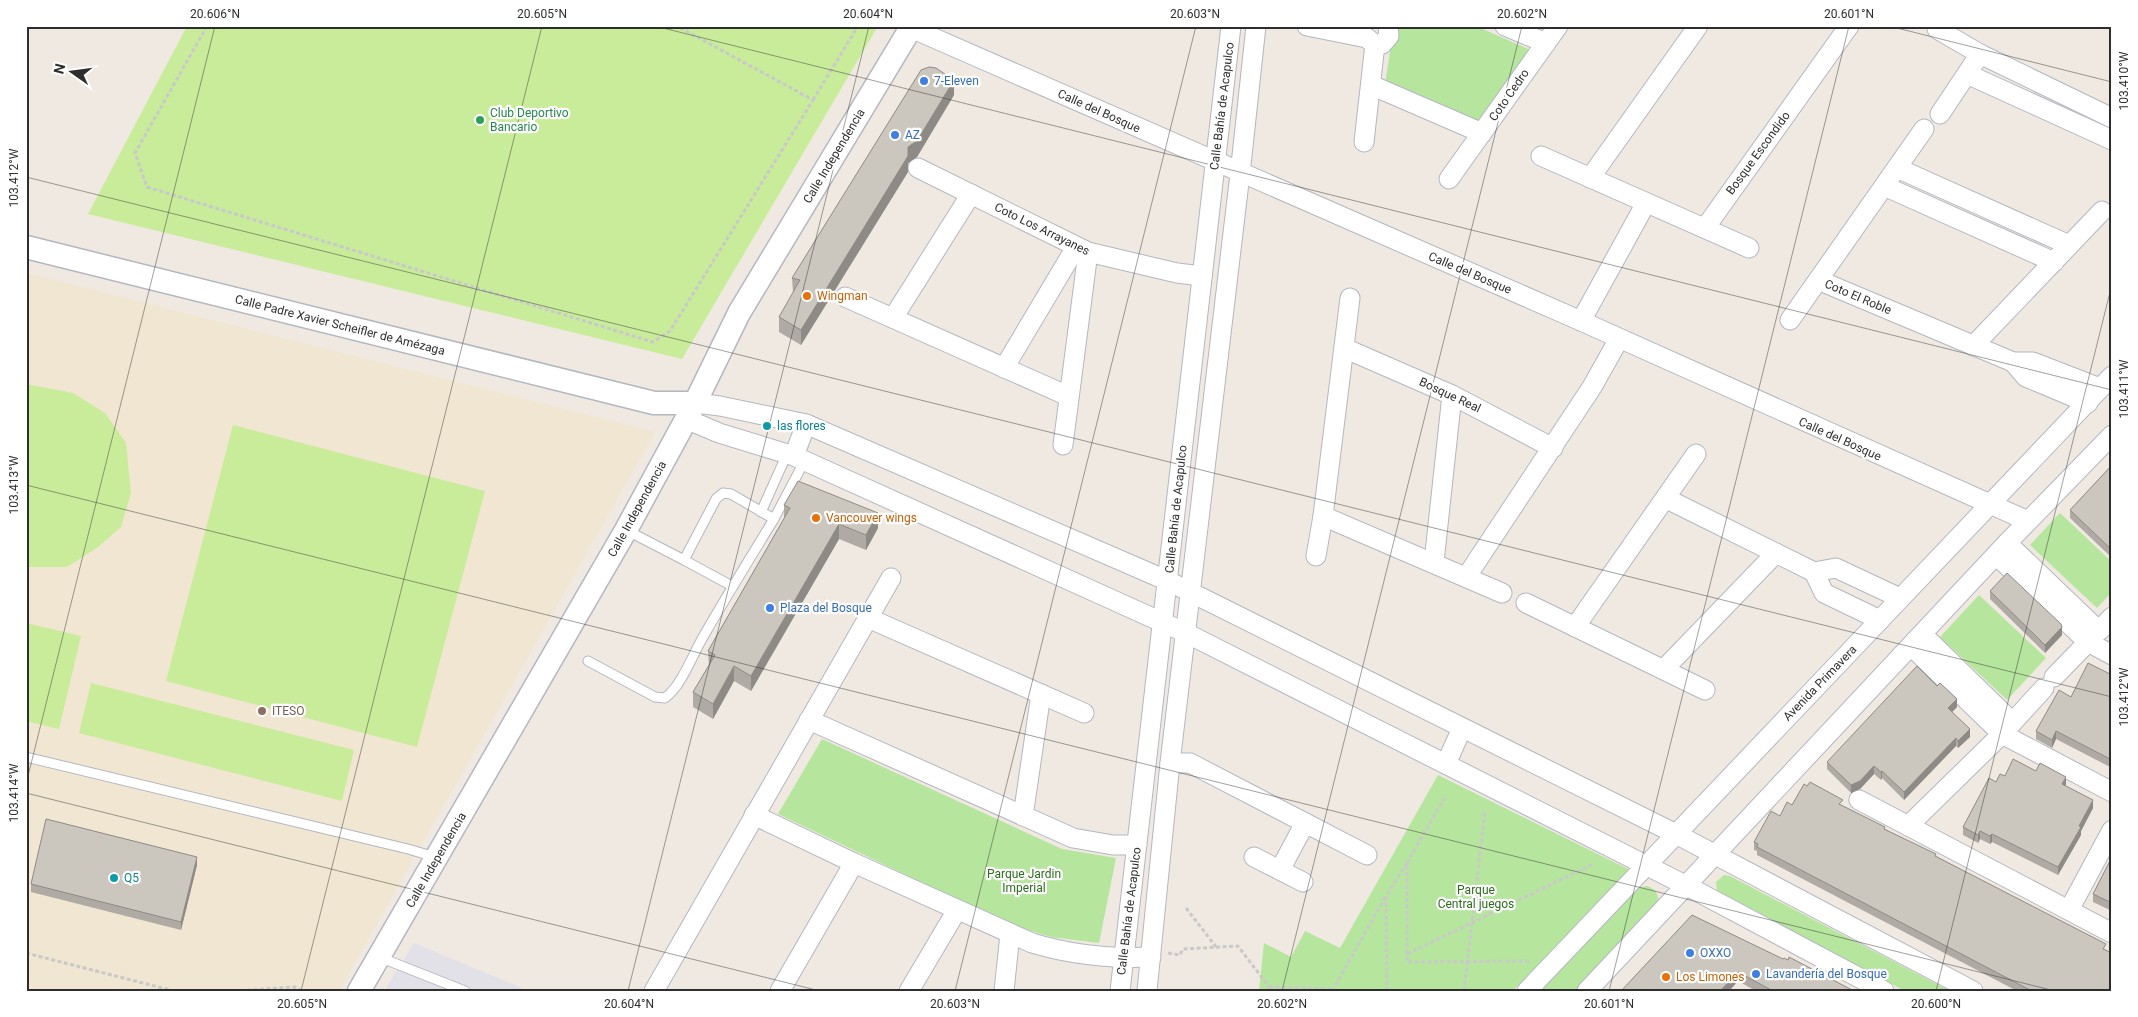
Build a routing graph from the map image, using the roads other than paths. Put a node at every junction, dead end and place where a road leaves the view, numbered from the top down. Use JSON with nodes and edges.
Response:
{"nodes":[{"id":1,"x":1231,"y":26,"type":"edge"},
{"id":2,"x":1256,"y":26,"type":"edge"},
{"id":3,"x":1307,"y":26,"type":"edge"},
{"id":4,"x":1388,"y":26,"type":"edge"},
{"id":5,"x":1505,"y":26,"type":"edge"},
{"id":6,"x":1558,"y":26,"type":"edge"},
{"id":7,"x":1698,"y":26,"type":"edge"},
{"id":8,"x":1849,"y":26,"type":"edge"},
{"id":9,"x":912,"y":27,"type":"edge"},
{"id":10,"x":1937,"y":29,"type":"dead end"},
{"id":11,"x":1370,"y":36,"type":"edge"},
{"id":12,"x":1546,"y":43,"type":"junction"},
{"id":13,"x":1980,"y":54,"type":"junction"},
{"id":14,"x":1967,"y":74,"type":"junction"},
{"id":15,"x":1370,"y":85,"type":"junction"},
{"id":16,"x":1940,"y":114,"type":"dead end"},
{"id":17,"x":2112,"y":118,"type":"edge"},
{"id":18,"x":1924,"y":130,"type":"dead end"},
{"id":19,"x":1482,"y":133,"type":"junction"},
{"id":20,"x":2112,"y":140,"type":"edge"},
{"id":21,"x":1364,"y":142,"type":"dead end"},
{"id":22,"x":1541,"y":156,"type":"dead end"},
{"id":23,"x":1215,"y":162,"type":"junction"},
{"id":24,"x":918,"y":168,"type":"dead end"},
{"id":25,"x":1897,"y":168,"type":"junction"},
{"id":26,"x":1240,"y":174,"type":"junction"},
{"id":27,"x":1590,"y":178,"type":"junction"},
{"id":28,"x":1449,"y":179,"type":"dead end"},
{"id":29,"x":1884,"y":186,"type":"junction"},
{"id":30,"x":971,"y":194,"type":"junction"},
{"id":31,"x":1646,"y":203,"type":"junction"},
{"id":32,"x":2102,"y":211,"type":"dead end"},
{"id":33,"x":1705,"y":228,"type":"junction"},
{"id":34,"x":2069,"y":245,"type":"junction"},
{"id":35,"x":26,"y":247,"type":"edge"},
{"id":36,"x":1749,"y":248,"type":"dead end"},
{"id":37,"x":1082,"y":250,"type":"junction"},
{"id":38,"x":2054,"y":262,"type":"junction"},
{"id":39,"x":1202,"y":276,"type":"junction"},
{"id":40,"x":1818,"y":280,"type":"junction"},
{"id":41,"x":845,"y":297,"type":"dead end"},
{"id":42,"x":1350,"y":298,"type":"dead end"},
{"id":43,"x":893,"y":318,"type":"junction"},
{"id":44,"x":1790,"y":320,"type":"dead end"},
{"id":45,"x":1581,"y":321,"type":"junction"},
{"id":46,"x":1618,"y":340,"type":"junction"},
{"id":47,"x":1974,"y":346,"type":"junction"},
{"id":48,"x":1344,"y":348,"type":"junction"},
{"id":49,"x":2013,"y":362,"type":"junction"},
{"id":50,"x":1004,"y":368,"type":"junction"},
{"id":51,"x":2106,"y":382,"type":"edge"},
{"id":52,"x":1452,"y":395,"type":"junction"},
{"id":53,"x":1068,"y":396,"type":"junction"},
{"id":54,"x":2088,"y":403,"type":"junction"},
{"id":55,"x":690,"y":411,"type":"junction"},
{"id":56,"x":806,"y":424,"type":"junction"},
{"id":57,"x":2112,"y":435,"type":"edge"},
{"id":58,"x":1063,"y":445,"type":"dead end"},
{"id":59,"x":1553,"y":448,"type":"junction"},
{"id":60,"x":1696,"y":454,"type":"dead end"},
{"id":61,"x":796,"y":456,"type":"junction"},
{"id":62,"x":1666,"y":500,"type":"junction"},
{"id":63,"x":1989,"y":505,"type":"junction"},
{"id":64,"x":761,"y":512,"type":"junction"},
{"id":65,"x":1323,"y":516,"type":"junction"},
{"id":66,"x":774,"y":519,"type":"junction"},
{"id":67,"x":2028,"y":521,"type":"junction"},
{"id":68,"x":626,"y":530,"type":"junction"},
{"id":69,"x":2002,"y":549,"type":"junction"},
{"id":70,"x":1776,"y":553,"type":"junction"},
{"id":71,"x":1316,"y":556,"type":"dead end"},
{"id":72,"x":684,"y":560,"type":"junction"},
{"id":73,"x":1434,"y":562,"type":"junction"},
{"id":74,"x":1814,"y":572,"type":"junction"},
{"id":75,"x":1467,"y":576,"type":"junction"},
{"id":76,"x":891,"y":578,"type":"dead end"},
{"id":77,"x":1168,"y":581,"type":"junction"},
{"id":78,"x":732,"y":586,"type":"junction"},
{"id":79,"x":1191,"y":592,"type":"junction"},
{"id":80,"x":1502,"y":593,"type":"dead end"},
{"id":81,"x":1900,"y":598,"type":"junction"},
{"id":82,"x":1526,"y":603,"type":"dead end"},
{"id":83,"x":2112,"y":617,"type":"edge"},
{"id":84,"x":868,"y":618,"type":"junction"},
{"id":85,"x":1880,"y":620,"type":"junction"},
{"id":86,"x":1163,"y":623,"type":"junction"},
{"id":87,"x":1575,"y":626,"type":"junction"},
{"id":88,"x":1186,"y":633,"type":"junction"},
{"id":89,"x":2093,"y":636,"type":"junction"},
{"id":90,"x":1916,"y":640,"type":"junction"},
{"id":91,"x":2112,"y":655,"type":"edge"},
{"id":92,"x":588,"y":661,"type":"dead end"},
{"id":93,"x":1664,"y":669,"type":"junction"},
{"id":94,"x":1705,"y":690,"type":"dead end"},
{"id":95,"x":1040,"y":694,"type":"junction"},
{"id":96,"x":1084,"y":713,"type":"dead end"},
{"id":97,"x":809,"y":720,"type":"junction"},
{"id":98,"x":1462,"y":728,"type":"junction"},
{"id":99,"x":2007,"y":728,"type":"junction"},
{"id":100,"x":26,"y":757,"type":"edge"},
{"id":101,"x":1170,"y":763,"type":"junction"},
{"id":102,"x":1446,"y":764,"type":"junction"},
{"id":103,"x":2112,"y":792,"type":"edge"},
{"id":104,"x":1858,"y":800,"type":"dead end"},
{"id":105,"x":754,"y":816,"type":"junction"},
{"id":106,"x":1023,"y":816,"type":"junction"},
{"id":107,"x":1305,"y":823,"type":"junction"},
{"id":108,"x":1908,"y":826,"type":"junction"},
{"id":109,"x":2112,"y":830,"type":"edge"},
{"id":110,"x":1676,"y":834,"type":"junction"},
{"id":111,"x":1137,"y":845,"type":"junction"},
{"id":112,"x":1367,"y":855,"type":"dead end"},
{"id":113,"x":1716,"y":855,"type":"junction"},
{"id":114,"x":1254,"y":857,"type":"dead end"},
{"id":115,"x":437,"y":858,"type":"junction"},
{"id":116,"x":854,"y":863,"type":"junction"},
{"id":117,"x":1647,"y":865,"type":"junction"},
{"id":118,"x":1280,"y":870,"type":"junction"},
{"id":119,"x":1303,"y":882,"type":"dead end"},
{"id":120,"x":1687,"y":886,"type":"junction"},
{"id":121,"x":957,"y":910,"type":"junction"},
{"id":122,"x":2069,"y":910,"type":"junction"},
{"id":123,"x":2112,"y":933,"type":"edge"},
{"id":124,"x":1010,"y":934,"type":"junction"},
{"id":125,"x":1151,"y":956,"type":"junction"},
{"id":126,"x":379,"y":957,"type":"junction"},
{"id":127,"x":1124,"y":958,"type":"junction"},
{"id":128,"x":913,"y":990,"type":"edge"},
{"id":129,"x":359,"y":991,"type":"edge"},
{"id":130,"x":465,"y":991,"type":"edge"},
{"id":131,"x":654,"y":991,"type":"edge"},
{"id":132,"x":780,"y":991,"type":"edge"},
{"id":133,"x":1004,"y":991,"type":"edge"},
{"id":134,"x":1120,"y":991,"type":"edge"},
{"id":135,"x":1147,"y":991,"type":"edge"},
{"id":136,"x":1527,"y":991,"type":"edge"},
{"id":137,"x":1587,"y":991,"type":"edge"},
{"id":138,"x":1884,"y":991,"type":"edge"},
{"id":139,"x":1973,"y":991,"type":"edge"}],
"edges":[{"from":1,"to":23,"type":"street","name":"Calle Bahía de Acapulco"},
{"from":2,"to":26,"type":"street","name":"Calle Bahía de Acapulco"},
{"from":3,"to":11,"type":"street"},
{"from":4,"to":11,"type":"street"},
{"from":5,"to":12,"type":"street"},
{"from":6,"to":12,"type":"street","name":"Coto Cedro"},
{"from":7,"to":27,"type":"street"},
{"from":8,"to":33,"type":"street","name":"Bosque Escondido"},
{"from":9,"to":23,"type":"street","name":"Calle del Bosque"},
{"from":9,"to":55,"type":"street","name":"Calle Independencia"},
{"from":10,"to":13,"type":"street"},
{"from":11,"to":15,"type":"street"},
{"from":12,"to":19,"type":"street","name":"Coto Cedro"},
{"from":13,"to":14,"type":"street"},
{"from":13,"to":17,"type":"street"},
{"from":14,"to":16,"type":"street"},
{"from":14,"to":20,"type":"street"},
{"from":15,"to":19,"type":"street","name":"Coto Cedro"},
{"from":15,"to":21,"type":"street"},
{"from":18,"to":25,"type":"street","name":"Coto El Roble"},
{"from":19,"to":28,"type":"street"},
{"from":22,"to":27,"type":"street"},
{"from":23,"to":26,"type":"street","name":"Calle del Bosque"},
{"from":23,"to":39,"type":"street","name":"Calle Bahía de Acapulco"},
{"from":24,"to":30,"type":"street","name":"Coto Los Arrayanes"},
{"from":25,"to":29,"type":"street","name":"Coto El Roble"},
{"from":25,"to":34,"type":"street"},
{"from":26,"to":45,"type":"street","name":"Calle del Bosque"},
{"from":26,"to":79,"type":"street","name":"Calle Bahía de Acapulco"},
{"from":27,"to":31,"type":"street"},
{"from":29,"to":38,"type":"street"},
{"from":29,"to":40,"type":"street","name":"Coto El Roble"},
{"from":30,"to":37,"type":"street","name":"Coto Los Arrayanes"},
{"from":30,"to":43,"type":"street"},
{"from":31,"to":33,"type":"street"},
{"from":31,"to":45,"type":"street"},
{"from":32,"to":34,"type":"street"},
{"from":33,"to":36,"type":"street"},
{"from":34,"to":38,"type":"street"},
{"from":35,"to":55,"type":"street","name":"Calle Padre Xavier Scheifler de Amézaga"},
{"from":37,"to":39,"type":"street","name":"Coto Los Arrayanes"},
{"from":37,"to":50,"type":"street"},
{"from":37,"to":53,"type":"street"},
{"from":38,"to":47,"type":"street"},
{"from":39,"to":77,"type":"street","name":"Calle Bahía de Acapulco"},
{"from":40,"to":44,"type":"street"},
{"from":40,"to":47,"type":"street","name":"Coto El Roble"},
{"from":41,"to":43,"type":"street"},
{"from":42,"to":48,"type":"street"},
{"from":43,"to":50,"type":"street"},
{"from":45,"to":46,"type":"street","name":"Calle del Bosque"},
{"from":46,"to":59,"type":"street"},
{"from":46,"to":63,"type":"street","name":"Calle del Bosque"},
{"from":47,"to":49,"type":"street","name":"Coto El Roble"},
{"from":48,"to":52,"type":"street","name":"Bosque Real"},
{"from":48,"to":65,"type":"street"},
{"from":49,"to":51,"type":"street","name":"Coto El Roble"},
{"from":49,"to":54,"type":"street","name":"Coto El Roble"},
{"from":50,"to":53,"type":"street"},
{"from":51,"to":54,"type":"street","name":"Avenida Primavera"},
{"from":52,"to":59,"type":"street","name":"Bosque Real"},
{"from":52,"to":73,"type":"street"},
{"from":53,"to":58,"type":"street"},
{"from":54,"to":63,"type":"street","name":"Avenida Primavera"},
{"from":55,"to":56,"type":"street"},
{"from":55,"to":61,"type":"street"},
{"from":55,"to":68,"type":"street","name":"Calle Independencia"},
{"from":56,"to":61,"type":"street"},
{"from":56,"to":77,"type":"street"},
{"from":57,"to":67,"type":"street"},
{"from":59,"to":75,"type":"street"},
{"from":60,"to":62,"type":"street"},
{"from":61,"to":64,"type":"lane"},
{"from":61,"to":66,"type":"lane"},
{"from":61,"to":86,"type":"street"},
{"from":62,"to":70,"type":"street"},
{"from":62,"to":87,"type":"street"},
{"from":63,"to":67,"type":"street","name":"Calle del Bosque"},
{"from":63,"to":81,"type":"street","name":"Avenida Primavera"},
{"from":64,"to":66,"type":"lane"},
{"from":64,"to":72,"type":"lane"},
{"from":65,"to":71,"type":"street"},
{"from":65,"to":73,"type":"street"},
{"from":66,"to":78,"type":"lane"},
{"from":67,"to":69,"type":"street"},
{"from":68,"to":72,"type":"lane"},
{"from":68,"to":115,"type":"street","name":"Calle Independencia"},
{"from":69,"to":89,"type":"street"},
{"from":69,"to":90,"type":"street"},
{"from":70,"to":74,"type":"street"},
{"from":70,"to":93,"type":"street"},
{"from":72,"to":78,"type":"lane"},
{"from":73,"to":75,"type":"street"},
{"from":74,"to":81,"type":"street"},
{"from":74,"to":85,"type":"street"},
{"from":75,"to":80,"type":"street"},
{"from":76,"to":84,"type":"street"},
{"from":77,"to":79,"type":"street"},
{"from":77,"to":86,"type":"street","name":"Calle Bahía de Acapulco"},
{"from":78,"to":92,"type":"lane"},
{"from":79,"to":88,"type":"street","name":"Calle Bahía de Acapulco"},
{"from":79,"to":98,"type":"street"},
{"from":81,"to":85,"type":"street","name":"Avenida Primavera"},
{"from":82,"to":87,"type":"street"},
{"from":83,"to":89,"type":"street"},
{"from":84,"to":95,"type":"street"},
{"from":84,"to":97,"type":"street"},
{"from":85,"to":110,"type":"street","name":"Avenida Primavera"},
{"from":86,"to":88,"type":"street"},
{"from":86,"to":111,"type":"street","name":"Calle Bahía de Acapulco"},
{"from":87,"to":93,"type":"street"},
{"from":88,"to":101,"type":"street","name":"Calle Bahía de Acapulco"},
{"from":88,"to":102,"type":"street"},
{"from":89,"to":91,"type":"street"},
{"from":89,"to":99,"type":"street"},
{"from":90,"to":99,"type":"street"},
{"from":90,"to":113,"type":"street"},
{"from":93,"to":94,"type":"street"},
{"from":95,"to":96,"type":"street"},
{"from":95,"to":106,"type":"street"},
{"from":97,"to":105,"type":"street"},
{"from":97,"to":106,"type":"street"},
{"from":98,"to":102,"type":"street"},
{"from":98,"to":110,"type":"street"},
{"from":99,"to":103,"type":"street"},
{"from":99,"to":108,"type":"street"},
{"from":100,"to":115,"type":"lane"},
{"from":101,"to":107,"type":"street"},
{"from":101,"to":125,"type":"street","name":"Calle Bahía de Acapulco"},
{"from":102,"to":117,"type":"street"},
{"from":104,"to":108,"type":"street"},
{"from":105,"to":116,"type":"street"},
{"from":105,"to":131,"type":"street"},
{"from":106,"to":111,"type":"street"},
{"from":107,"to":112,"type":"street"},
{"from":107,"to":118,"type":"street"},
{"from":108,"to":122,"type":"street"},
{"from":109,"to":122,"type":"street"},
{"from":110,"to":113,"type":"street"},
{"from":110,"to":117,"type":"street","name":"Avenida Primavera"},
{"from":111,"to":127,"type":"street","name":"Calle Bahía de Acapulco"},
{"from":113,"to":120,"type":"street"},
{"from":113,"to":139,"type":"street"},
{"from":114,"to":118,"type":"street"},
{"from":115,"to":126,"type":"street","name":"Calle Independencia"},
{"from":116,"to":121,"type":"street"},
{"from":116,"to":132,"type":"street"},
{"from":117,"to":120,"type":"street"},
{"from":117,"to":136,"type":"street","name":"Avenida Primavera"},
{"from":118,"to":119,"type":"street"},
{"from":120,"to":137,"type":"street"},
{"from":120,"to":138,"type":"street"},
{"from":121,"to":124,"type":"street"},
{"from":121,"to":128,"type":"street"},
{"from":122,"to":123,"type":"street"},
{"from":124,"to":127,"type":"street"},
{"from":124,"to":133,"type":"street"},
{"from":125,"to":127,"type":"street"},
{"from":125,"to":135,"type":"street","name":"Calle Bahía de Acapulco"},
{"from":126,"to":129,"type":"street","name":"Calle Independencia"},
{"from":126,"to":130,"type":"lane"},
{"from":127,"to":134,"type":"street","name":"Calle Bahía de Acapulco"}]}
